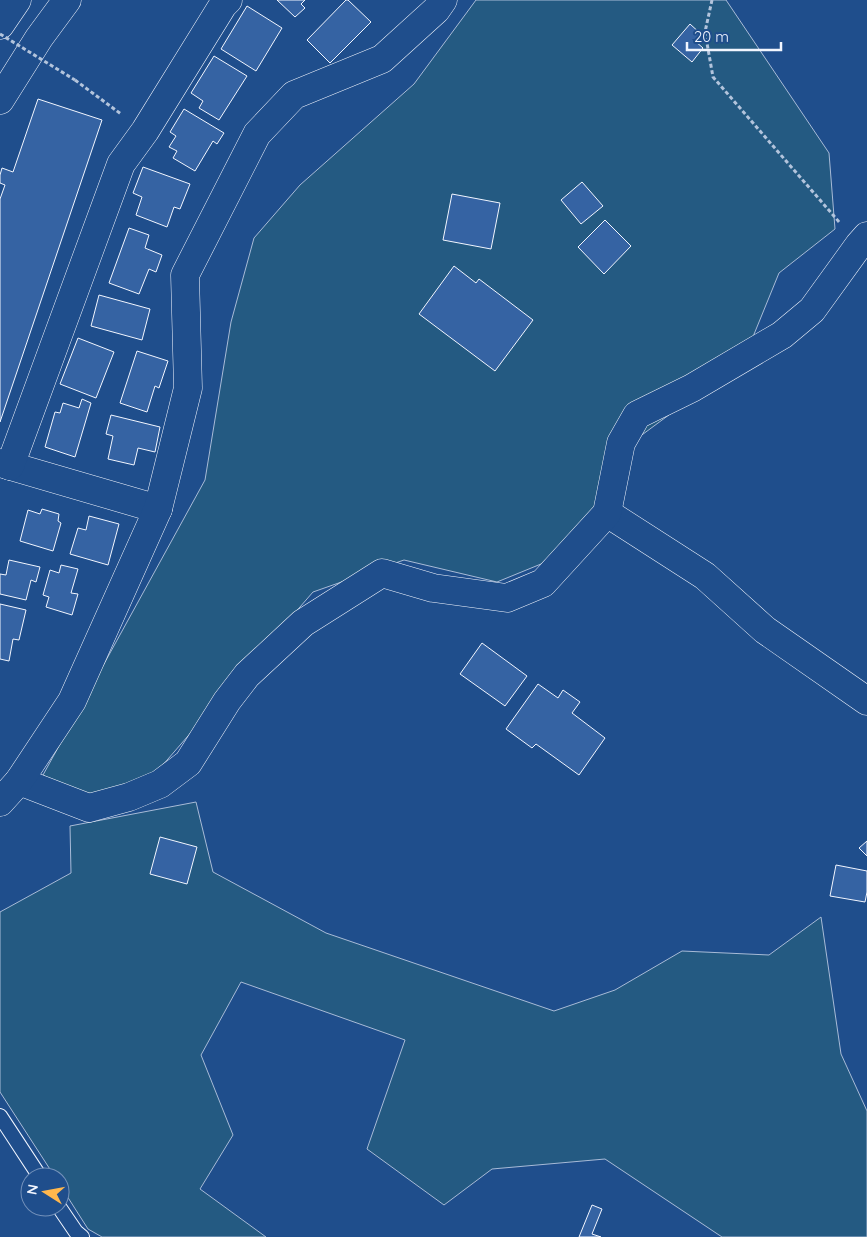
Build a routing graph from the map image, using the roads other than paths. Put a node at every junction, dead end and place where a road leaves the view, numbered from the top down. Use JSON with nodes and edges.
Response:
{"nodes":[{"id":1,"x":17,"y":0,"type":"edge"},
{"id":2,"x":67,"y":0,"type":"edge"},
{"id":3,"x":228,"y":0,"type":"edge"},
{"id":4,"x":443,"y":0,"type":"edge"},
{"id":5,"x":0,"y":25,"type":"edge"},
{"id":6,"x":0,"y":100,"type":"edge"},
{"id":7,"x":863,"y":240,"type":"edge"},
{"id":8,"x":5,"y":465,"type":"edge"},
{"id":9,"x":158,"y":509,"type":"junction"},
{"id":10,"x":607,"y":513,"type":"junction"},
{"id":11,"x":867,"y":701,"type":"edge"},
{"id":12,"x":19,"y":781,"type":"junction"},
{"id":13,"x":0,"y":802,"type":"edge"},
{"id":14,"x":0,"y":1116,"type":"edge"},
{"id":15,"x":33,"y":1167,"type":"edge"},
{"id":16,"x":66,"y":1217,"type":"edge"},
{"id":17,"x":82,"y":1237,"type":"edge"}],
"edges":[{"from":1,"to":5,"type":"street"},
{"from":2,"to":6,"type":"street"},
{"from":3,"to":8,"type":"street"},
{"from":4,"to":9,"type":"street"},
{"from":7,"to":10,"type":"street"},
{"from":8,"to":9,"type":"street"},
{"from":9,"to":12,"type":"street"},
{"from":10,"to":11,"type":"street"},
{"from":10,"to":12,"type":"street"},
{"from":12,"to":13,"type":"street"},
{"from":14,"to":15,"type":"lane"},
{"from":16,"to":17,"type":"lane"}]}
